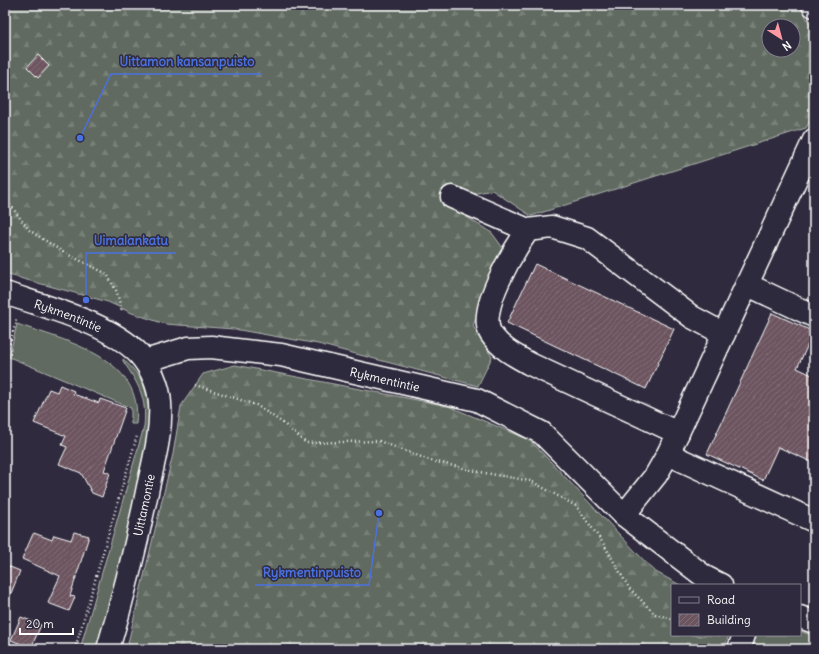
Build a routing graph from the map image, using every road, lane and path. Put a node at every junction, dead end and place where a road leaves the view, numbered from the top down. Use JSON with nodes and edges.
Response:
{"nodes":[{"id":1,"x":814,"y":140,"type":"edge"},
{"id":2,"x":452,"y":197,"type":"dead end"},
{"id":3,"x":5,"y":198,"type":"edge"},
{"id":4,"x":528,"y":230,"type":"junction"},
{"id":5,"x":748,"y":285,"type":"junction"},
{"id":6,"x":5,"y":293,"type":"edge"},
{"id":7,"x":122,"y":313,"type":"dead end"},
{"id":8,"x":11,"y":316,"type":"dead end"},
{"id":9,"x":814,"y":316,"type":"edge"},
{"id":10,"x":16,"y":318,"type":"junction"},
{"id":11,"x":23,"y":320,"type":"dead end"},
{"id":12,"x":724,"y":334,"type":"junction"},
{"id":13,"x":5,"y":359,"type":"edge"},
{"id":14,"x":145,"y":361,"type":"junction"},
{"id":15,"x":195,"y":385,"type":"dead end"},
{"id":16,"x":138,"y":432,"type":"dead end"},
{"id":17,"x":678,"y":433,"type":"junction"},
{"id":18,"x":668,"y":454,"type":"junction"},
{"id":19,"x":624,"y":515,"type":"junction"},
{"id":20,"x":814,"y":521,"type":"edge"},
{"id":21,"x":719,"y":584,"type":"edge"},
{"id":22,"x":801,"y":617,"type":"edge"},
{"id":23,"x":671,"y":619,"type":"edge"},
{"id":24,"x":814,"y":622,"type":"edge"},
{"id":25,"x":744,"y":636,"type":"edge"},
{"id":26,"x":75,"y":649,"type":"edge"},
{"id":27,"x":108,"y":649,"type":"edge"},
{"id":28,"x":739,"y":649,"type":"edge"}],
"edges":[{"from":1,"to":5,"type":"street"},
{"from":2,"to":4,"type":"street"},
{"from":3,"to":7,"type":"path"},
{"from":4,"to":12,"type":"street"},
{"from":4,"to":17,"type":"street"},
{"from":5,"to":9,"type":"street"},
{"from":5,"to":12,"type":"street"},
{"from":6,"to":14,"type":"street","name":"Rykmentintie"},
{"from":8,"to":10,"type":"path"},
{"from":10,"to":11,"type":"path"},
{"from":10,"to":13,"type":"path"},
{"from":12,"to":17,"type":"street"},
{"from":14,"to":19,"type":"street","name":"Rykmentintie"},
{"from":14,"to":27,"type":"street","name":"Uittamontie"},
{"from":15,"to":23,"type":"path"},
{"from":16,"to":26,"type":"path"},
{"from":17,"to":18,"type":"street"},
{"from":18,"to":19,"type":"street"},
{"from":18,"to":20,"type":"street"},
{"from":19,"to":21,"type":"street","name":"Rykmentintie"},
{"from":22,"to":24,"type":"street"},
{"from":25,"to":28,"type":"street"}]}
